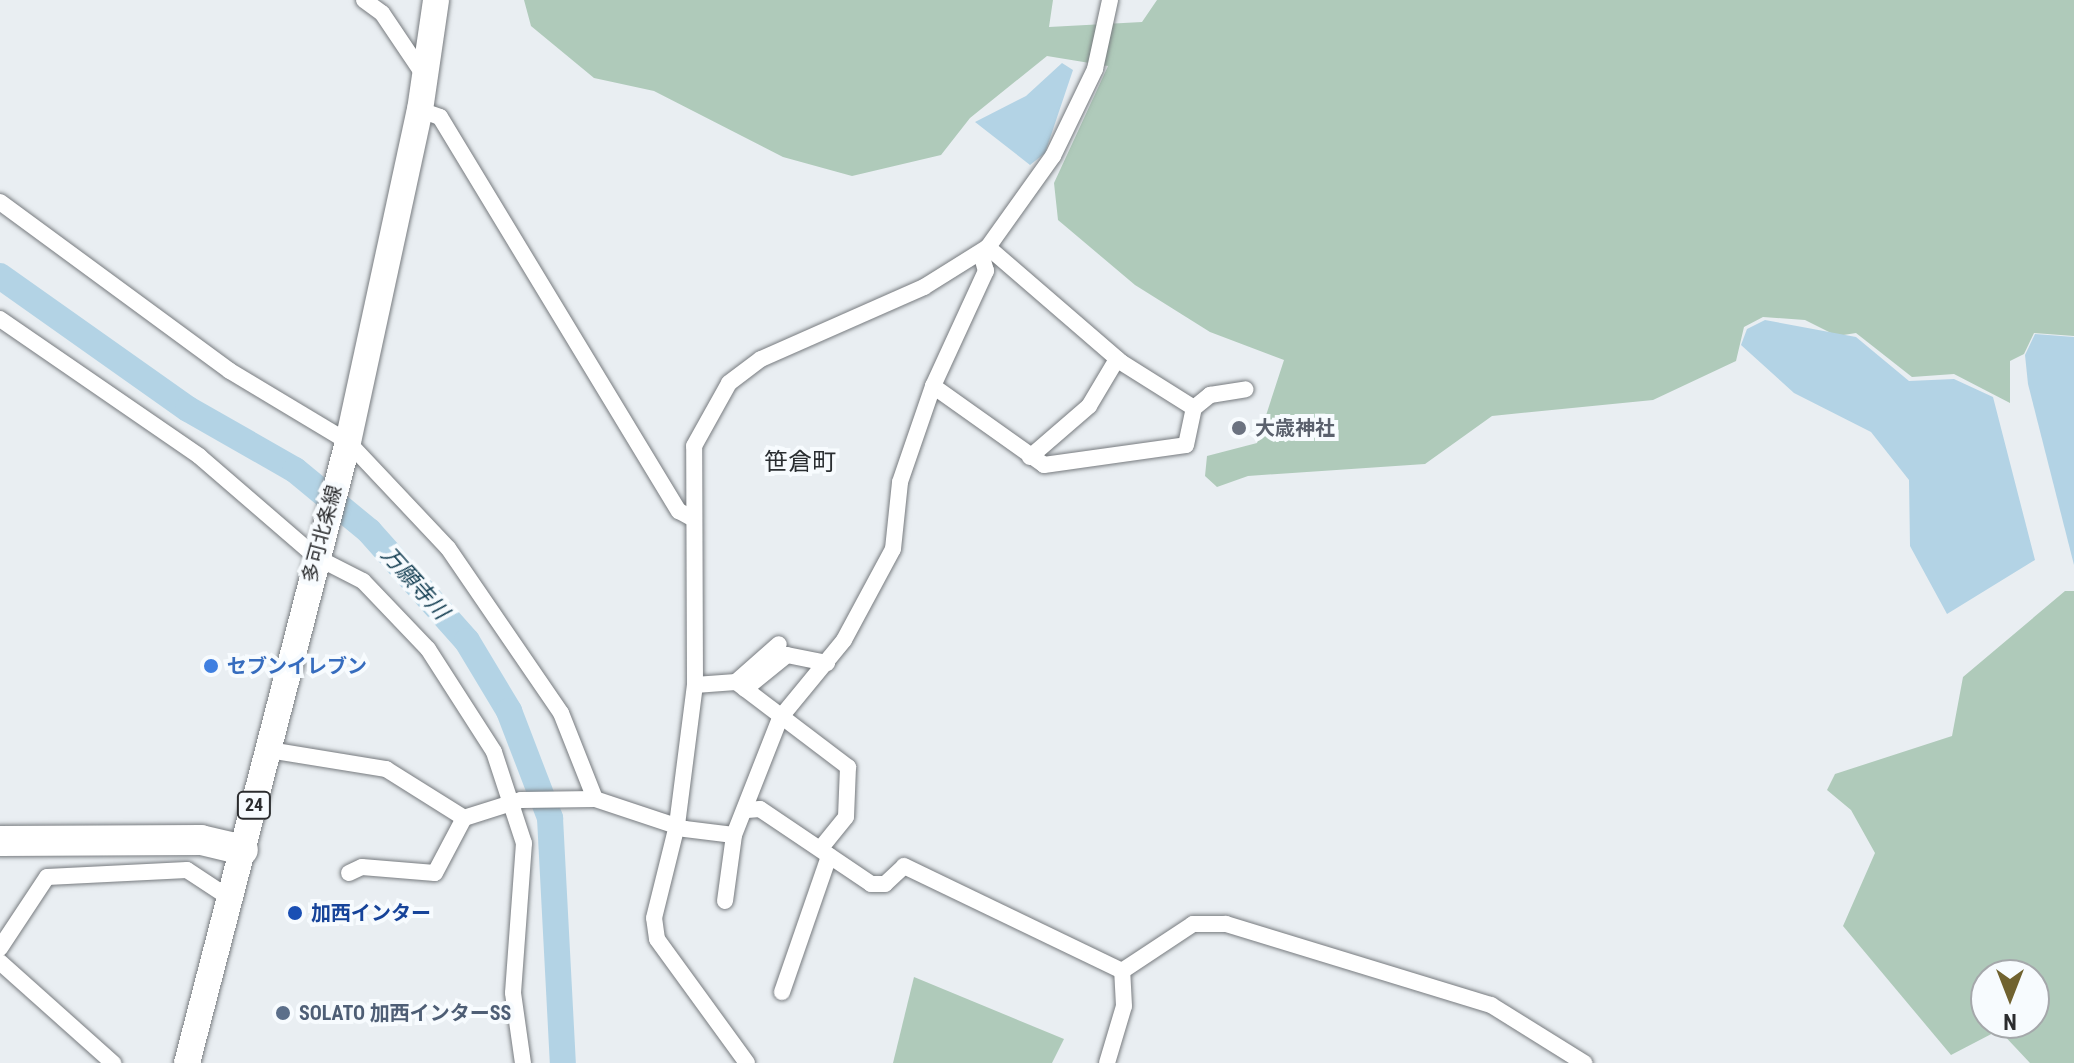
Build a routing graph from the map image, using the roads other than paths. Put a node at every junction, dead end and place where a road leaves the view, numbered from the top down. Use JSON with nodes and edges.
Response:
{"nodes":[{"id":1,"x":364,"y":0,"type":"edge"},
{"id":2,"x":436,"y":0,"type":"edge"},
{"id":3,"x":1110,"y":0,"type":"edge"},
{"id":4,"x":425,"y":77,"type":"junction"},
{"id":5,"x":420,"y":110,"type":"junction"},
{"id":6,"x":0,"y":202,"type":"edge"},
{"id":7,"x":984,"y":250,"type":"junction"},
{"id":8,"x":0,"y":319,"type":"edge"},
{"id":9,"x":1117,"y":359,"type":"junction"},
{"id":10,"x":933,"y":386,"type":"junction"},
{"id":11,"x":1246,"y":389,"type":"dead end"},
{"id":12,"x":1194,"y":408,"type":"junction"},
{"id":13,"x":345,"y":449,"type":"junction"},
{"id":14,"x":1030,"y":457,"type":"junction"},
{"id":15,"x":690,"y":517,"type":"junction"},
{"id":16,"x":317,"y":552,"type":"junction"},
{"id":17,"x":779,"y":644,"type":"dead end"},
{"id":18,"x":827,"y":663,"type":"junction"},
{"id":19,"x":695,"y":685,"type":"junction"},
{"id":20,"x":740,"y":686,"type":"junction"},
{"id":21,"x":780,"y":718,"type":"junction"},
{"id":22,"x":269,"y":750,"type":"junction"},
{"id":23,"x":588,"y":799,"type":"junction"},
{"id":24,"x":516,"y":801,"type":"junction"},
{"id":25,"x":747,"y":810,"type":"junction"},
{"id":26,"x":464,"y":818,"type":"junction"},
{"id":27,"x":677,"y":825,"type":"junction"},
{"id":28,"x":734,"y":835,"type":"junction"},
{"id":29,"x":0,"y":841,"type":"edge"},
{"id":30,"x":243,"y":850,"type":"junction"},
{"id":31,"x":825,"y":852,"type":"junction"},
{"id":32,"x":0,"y":854,"type":"edge"},
{"id":33,"x":349,"y":873,"type":"dead end"},
{"id":34,"x":231,"y":899,"type":"junction"},
{"id":35,"x":725,"y":901,"type":"dead end"},
{"id":36,"x":0,"y":948,"type":"edge"},
{"id":37,"x":0,"y":962,"type":"edge"},
{"id":38,"x":1122,"y":971,"type":"junction"},
{"id":39,"x":782,"y":992,"type":"dead end"},
{"id":40,"x":113,"y":1063,"type":"edge"},
{"id":41,"x":187,"y":1063,"type":"edge"},
{"id":42,"x":523,"y":1063,"type":"edge"},
{"id":43,"x":747,"y":1063,"type":"edge"},
{"id":44,"x":1107,"y":1063,"type":"edge"},
{"id":45,"x":1584,"y":1063,"type":"edge"}],
"edges":[{"from":1,"to":4,"type":"street"},
{"from":2,"to":4,"type":"main road","name":"多可北条線","number":"24"},
{"from":3,"to":7,"type":"street"},
{"from":4,"to":5,"type":"main road","name":"多可北条線","number":"24"},
{"from":5,"to":13,"type":"main road","name":"多可北条線","number":"24"},
{"from":5,"to":15,"type":"street"},
{"from":6,"to":13,"type":"street"},
{"from":7,"to":9,"type":"street"},
{"from":7,"to":10,"type":"street"},
{"from":7,"to":15,"type":"street"},
{"from":8,"to":16,"type":"street"},
{"from":9,"to":12,"type":"street"},
{"from":9,"to":14,"type":"street"},
{"from":10,"to":14,"type":"street"},
{"from":10,"to":18,"type":"street"},
{"from":11,"to":12,"type":"street"},
{"from":12,"to":14,"type":"street"},
{"from":13,"to":16,"type":"main road","name":"多可北条線","number":"24"},
{"from":13,"to":23,"type":"street"},
{"from":15,"to":19,"type":"street"},
{"from":16,"to":22,"type":"main road","name":"多可北条線","number":"24"},
{"from":16,"to":24,"type":"street"},
{"from":17,"to":20,"type":"street"},
{"from":18,"to":20,"type":"street"},
{"from":18,"to":21,"type":"street"},
{"from":19,"to":20,"type":"street"},
{"from":19,"to":27,"type":"street"},
{"from":20,"to":21,"type":"street"},
{"from":21,"to":25,"type":"street"},
{"from":21,"to":31,"type":"street"},
{"from":22,"to":26,"type":"street"},
{"from":22,"to":30,"type":"main road","name":"多可北条線","number":"24"},
{"from":23,"to":24,"type":"street"},
{"from":23,"to":27,"type":"street"},
{"from":24,"to":26,"type":"street"},
{"from":24,"to":42,"type":"street"},
{"from":25,"to":28,"type":"street"},
{"from":25,"to":31,"type":"street"},
{"from":26,"to":33,"type":"street"},
{"from":27,"to":28,"type":"street"},
{"from":27,"to":43,"type":"street"},
{"from":28,"to":35,"type":"street"},
{"from":29,"to":30,"type":"highway"},
{"from":30,"to":32,"type":"highway"},
{"from":30,"to":34,"type":"main road","name":"多可北条線","number":"24"},
{"from":31,"to":38,"type":"street"},
{"from":31,"to":39,"type":"street"},
{"from":34,"to":36,"type":"street"},
{"from":34,"to":41,"type":"main road","name":"多可北条線","number":"24"},
{"from":37,"to":40,"type":"street"},
{"from":38,"to":44,"type":"street"},
{"from":38,"to":45,"type":"street"}]}
